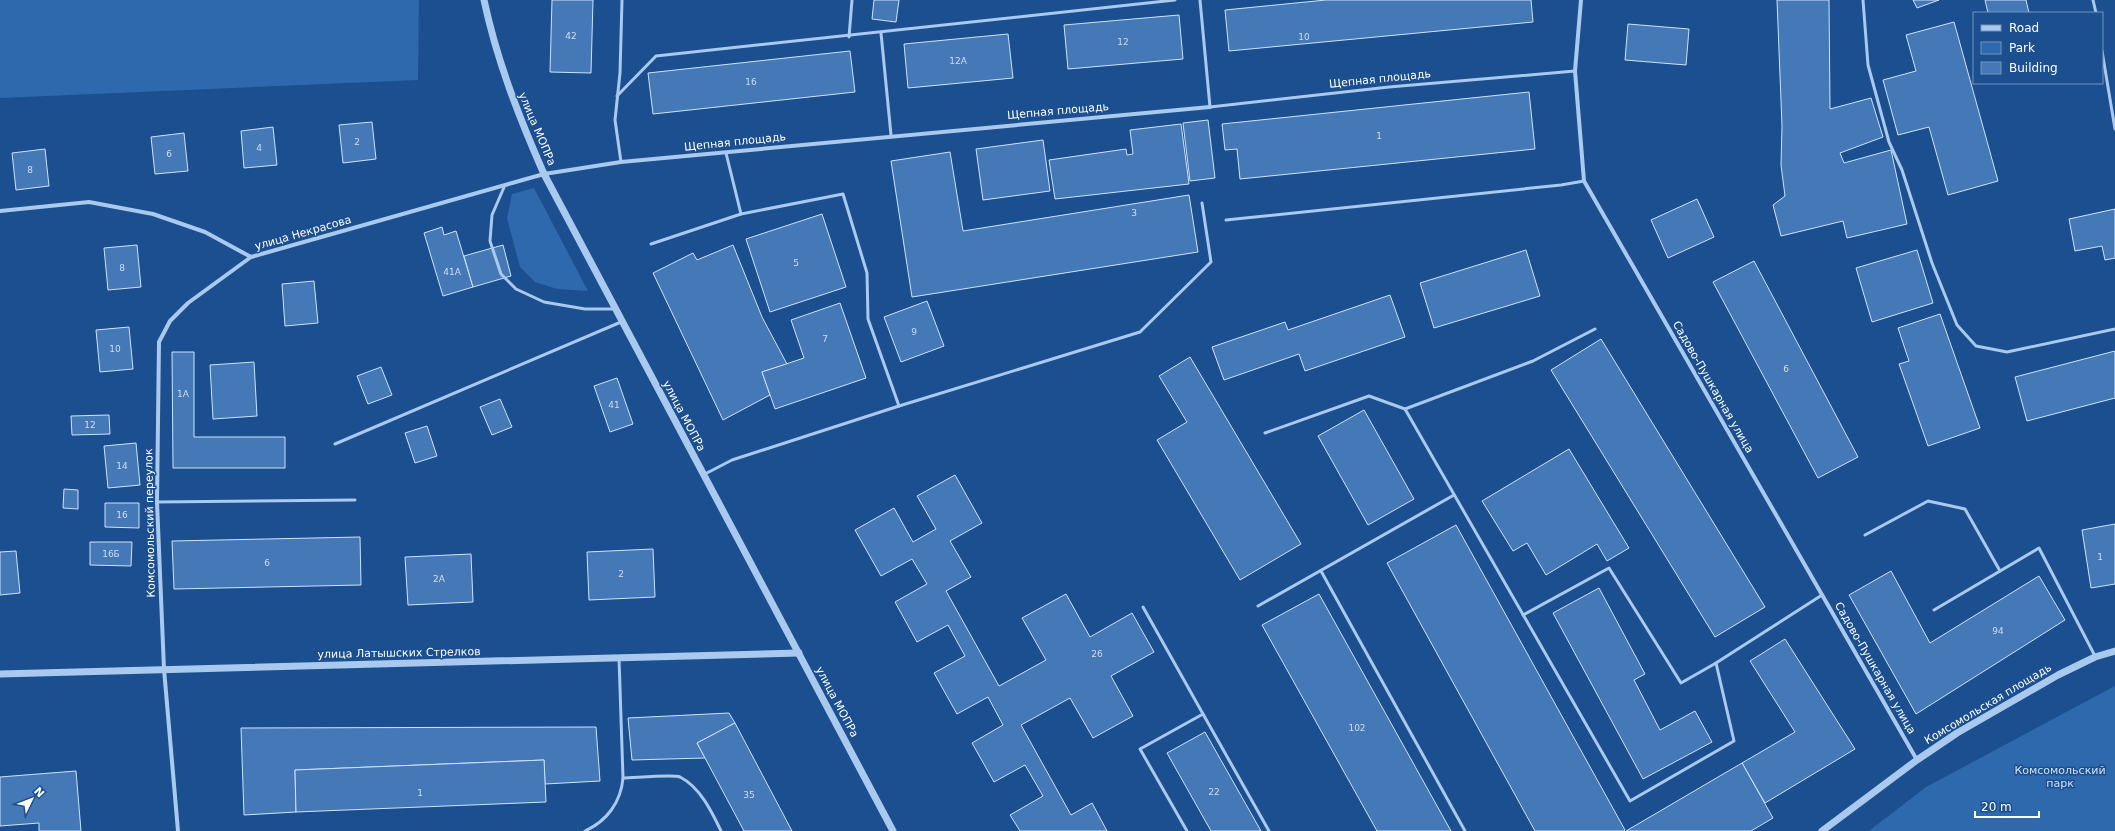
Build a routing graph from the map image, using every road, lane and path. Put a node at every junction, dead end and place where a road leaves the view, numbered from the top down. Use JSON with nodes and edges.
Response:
{"nodes":[{"id":1,"x":484,"y":0,"type":"edge"},
{"id":2,"x":622,"y":0,"type":"edge"},
{"id":3,"x":847,"y":0,"type":"edge"},
{"id":4,"x":1175,"y":0,"type":"edge"},
{"id":5,"x":1200,"y":0,"type":"edge"},
{"id":6,"x":1581,"y":0,"type":"edge"},
{"id":7,"x":1863,"y":0,"type":"edge"},
{"id":8,"x":2094,"y":0,"type":"edge"},
{"id":9,"x":852,"y":1,"type":"edge"},
{"id":10,"x":2096,"y":12,"type":"edge"},
{"id":11,"x":881,"y":33,"type":"junction"},
{"id":12,"x":849,"y":37,"type":"junction"},
{"id":13,"x":2103,"y":57,"type":"edge"},
{"id":14,"x":1574,"y":70,"type":"junction"},
{"id":15,"x":617,"y":96,"type":"junction"},
{"id":16,"x":1210,"y":107,"type":"junction"},
{"id":17,"x":2115,"y":129,"type":"edge"},
{"id":18,"x":892,"y":135,"type":"junction"},
{"id":19,"x":726,"y":153,"type":"junction"},
{"id":20,"x":621,"y":162,"type":"junction"},
{"id":21,"x":544,"y":174,"type":"junction"},
{"id":22,"x":1584,"y":181,"type":"junction"},
{"id":23,"x":505,"y":185,"type":"junction"},
{"id":24,"x":1202,"y":203,"type":"dead end"},
{"id":25,"x":0,"y":211,"type":"edge"},
{"id":26,"x":741,"y":214,"type":"junction"},
{"id":27,"x":1226,"y":220,"type":"dead end"},
{"id":28,"x":651,"y":244,"type":"dead end"},
{"id":29,"x":251,"y":257,"type":"junction"},
{"id":30,"x":614,"y":309,"type":"junction"},
{"id":31,"x":621,"y":322,"type":"junction"},
{"id":32,"x":1595,"y":328,"type":"dead end"},
{"id":33,"x":2115,"y":329,"type":"edge"},
{"id":34,"x":899,"y":406,"type":"junction"},
{"id":35,"x":1405,"y":409,"type":"junction"},
{"id":36,"x":1265,"y":433,"type":"dead end"},
{"id":37,"x":335,"y":444,"type":"dead end"},
{"id":38,"x":703,"y":475,"type":"junction"},
{"id":39,"x":1454,"y":495,"type":"junction"},
{"id":40,"x":355,"y":500,"type":"dead end"},
{"id":41,"x":157,"y":502,"type":"junction"},
{"id":42,"x":1864,"y":535,"type":"dead end"},
{"id":43,"x":1321,"y":570,"type":"junction"},
{"id":44,"x":2000,"y":571,"type":"junction"},
{"id":45,"x":1822,"y":595,"type":"junction"},
{"id":46,"x":1143,"y":606,"type":"dead end"},
{"id":47,"x":1258,"y":606,"type":"dead end"},
{"id":48,"x":1934,"y":610,"type":"dead end"},
{"id":49,"x":1523,"y":615,"type":"junction"},
{"id":50,"x":2115,"y":651,"type":"edge"},
{"id":51,"x":799,"y":653,"type":"junction"},
{"id":52,"x":618,"y":658,"type":"junction"},
{"id":53,"x":2095,"y":658,"type":"junction"},
{"id":54,"x":1716,"y":663,"type":"junction"},
{"id":55,"x":164,"y":670,"type":"junction"},
{"id":56,"x":0,"y":674,"type":"edge"},
{"id":57,"x":1203,"y":714,"type":"junction"},
{"id":58,"x":1917,"y":760,"type":"junction"},
{"id":59,"x":623,"y":778,"type":"junction"},
{"id":60,"x":178,"y":831,"type":"edge"},
{"id":61,"x":585,"y":831,"type":"edge"},
{"id":62,"x":722,"y":831,"type":"edge"},
{"id":63,"x":892,"y":831,"type":"edge"},
{"id":64,"x":1187,"y":831,"type":"edge"},
{"id":65,"x":1269,"y":831,"type":"edge"},
{"id":66,"x":1466,"y":831,"type":"edge"},
{"id":67,"x":1822,"y":831,"type":"edge"}],
"edges":[{"from":1,"to":21,"type":"street","name":"улица МОПРа"},
{"from":2,"to":15,"type":"lane"},
{"from":3,"to":9,"type":"lane"},
{"from":4,"to":11,"type":"lane"},
{"from":5,"to":16,"type":"lane"},
{"from":6,"to":14,"type":"street","name":"Садово-Пушкарная улица"},
{"from":7,"to":33,"type":"lane"},
{"from":8,"to":10,"type":"lane"},
{"from":9,"to":12,"type":"lane"},
{"from":11,"to":12,"type":"lane"},
{"from":11,"to":18,"type":"lane"},
{"from":12,"to":15,"type":"lane"},
{"from":13,"to":17,"type":"lane"},
{"from":14,"to":16,"type":"lane","name":"Щепная площадь"},
{"from":14,"to":22,"type":"street","name":"Садово-Пушкарная улица"},
{"from":15,"to":20,"type":"lane"},
{"from":16,"to":18,"type":"street","name":"Щепная площадь"},
{"from":18,"to":19,"type":"street","name":"Щепная площадь"},
{"from":19,"to":20,"type":"street","name":"Щепная площадь"},
{"from":19,"to":26,"type":"lane"},
{"from":20,"to":21,"type":"street","name":"Щепная площадь"},
{"from":21,"to":23,"type":"street","name":"улица Некрасова"},
{"from":21,"to":30,"type":"street","name":"улица МОПРа"},
{"from":22,"to":27,"type":"lane"},
{"from":22,"to":45,"type":"street","name":"Садово-Пушкарная улица"},
{"from":23,"to":29,"type":"street","name":"улица Некрасова"},
{"from":23,"to":30,"type":"lane"},
{"from":24,"to":34,"type":"lane"},
{"from":25,"to":29,"type":"street","name":"улица Некрасова"},
{"from":26,"to":28,"type":"lane"},
{"from":26,"to":34,"type":"lane"},
{"from":29,"to":41,"type":"street","name":"Комсомольский переулок"},
{"from":30,"to":31,"type":"street","name":"улица МОПРа"},
{"from":31,"to":37,"type":"lane"},
{"from":31,"to":38,"type":"street","name":"улица МОПРа"},
{"from":32,"to":35,"type":"lane"},
{"from":34,"to":38,"type":"lane"},
{"from":35,"to":36,"type":"lane"},
{"from":35,"to":39,"type":"lane"},
{"from":38,"to":51,"type":"street","name":"улица МОПРа"},
{"from":39,"to":43,"type":"lane"},
{"from":39,"to":49,"type":"lane"},
{"from":40,"to":41,"type":"lane"},
{"from":41,"to":55,"type":"street","name":"Комсомольский переулок"},
{"from":42,"to":44,"type":"lane"},
{"from":43,"to":47,"type":"lane"},
{"from":43,"to":66,"type":"lane"},
{"from":44,"to":48,"type":"lane"},
{"from":44,"to":53,"type":"lane"},
{"from":45,"to":54,"type":"lane"},
{"from":45,"to":58,"type":"street","name":"Садово-Пушкарная улица"},
{"from":46,"to":57,"type":"lane"},
{"from":49,"to":54,"type":"lane"},
{"from":49,"to":54,"type":"lane"},
{"from":50,"to":53,"type":"street","name":"Комсомольская площадь"},
{"from":51,"to":52,"type":"street","name":"улица Латышских Стрелков"},
{"from":51,"to":63,"type":"street","name":"улица МОПРа"},
{"from":52,"to":55,"type":"street","name":"улица Латышских Стрелков"},
{"from":52,"to":59,"type":"lane"},
{"from":53,"to":58,"type":"street","name":"Комсомольская площадь"},
{"from":55,"to":56,"type":"street","name":"улица Латышских Стрелков"},
{"from":55,"to":60,"type":"street","name":"Комсомольский переулок"},
{"from":57,"to":64,"type":"lane"},
{"from":57,"to":65,"type":"lane"},
{"from":58,"to":67,"type":"street","name":"Комсомольская площадь"},
{"from":59,"to":61,"type":"lane"},
{"from":59,"to":62,"type":"lane"}]}
